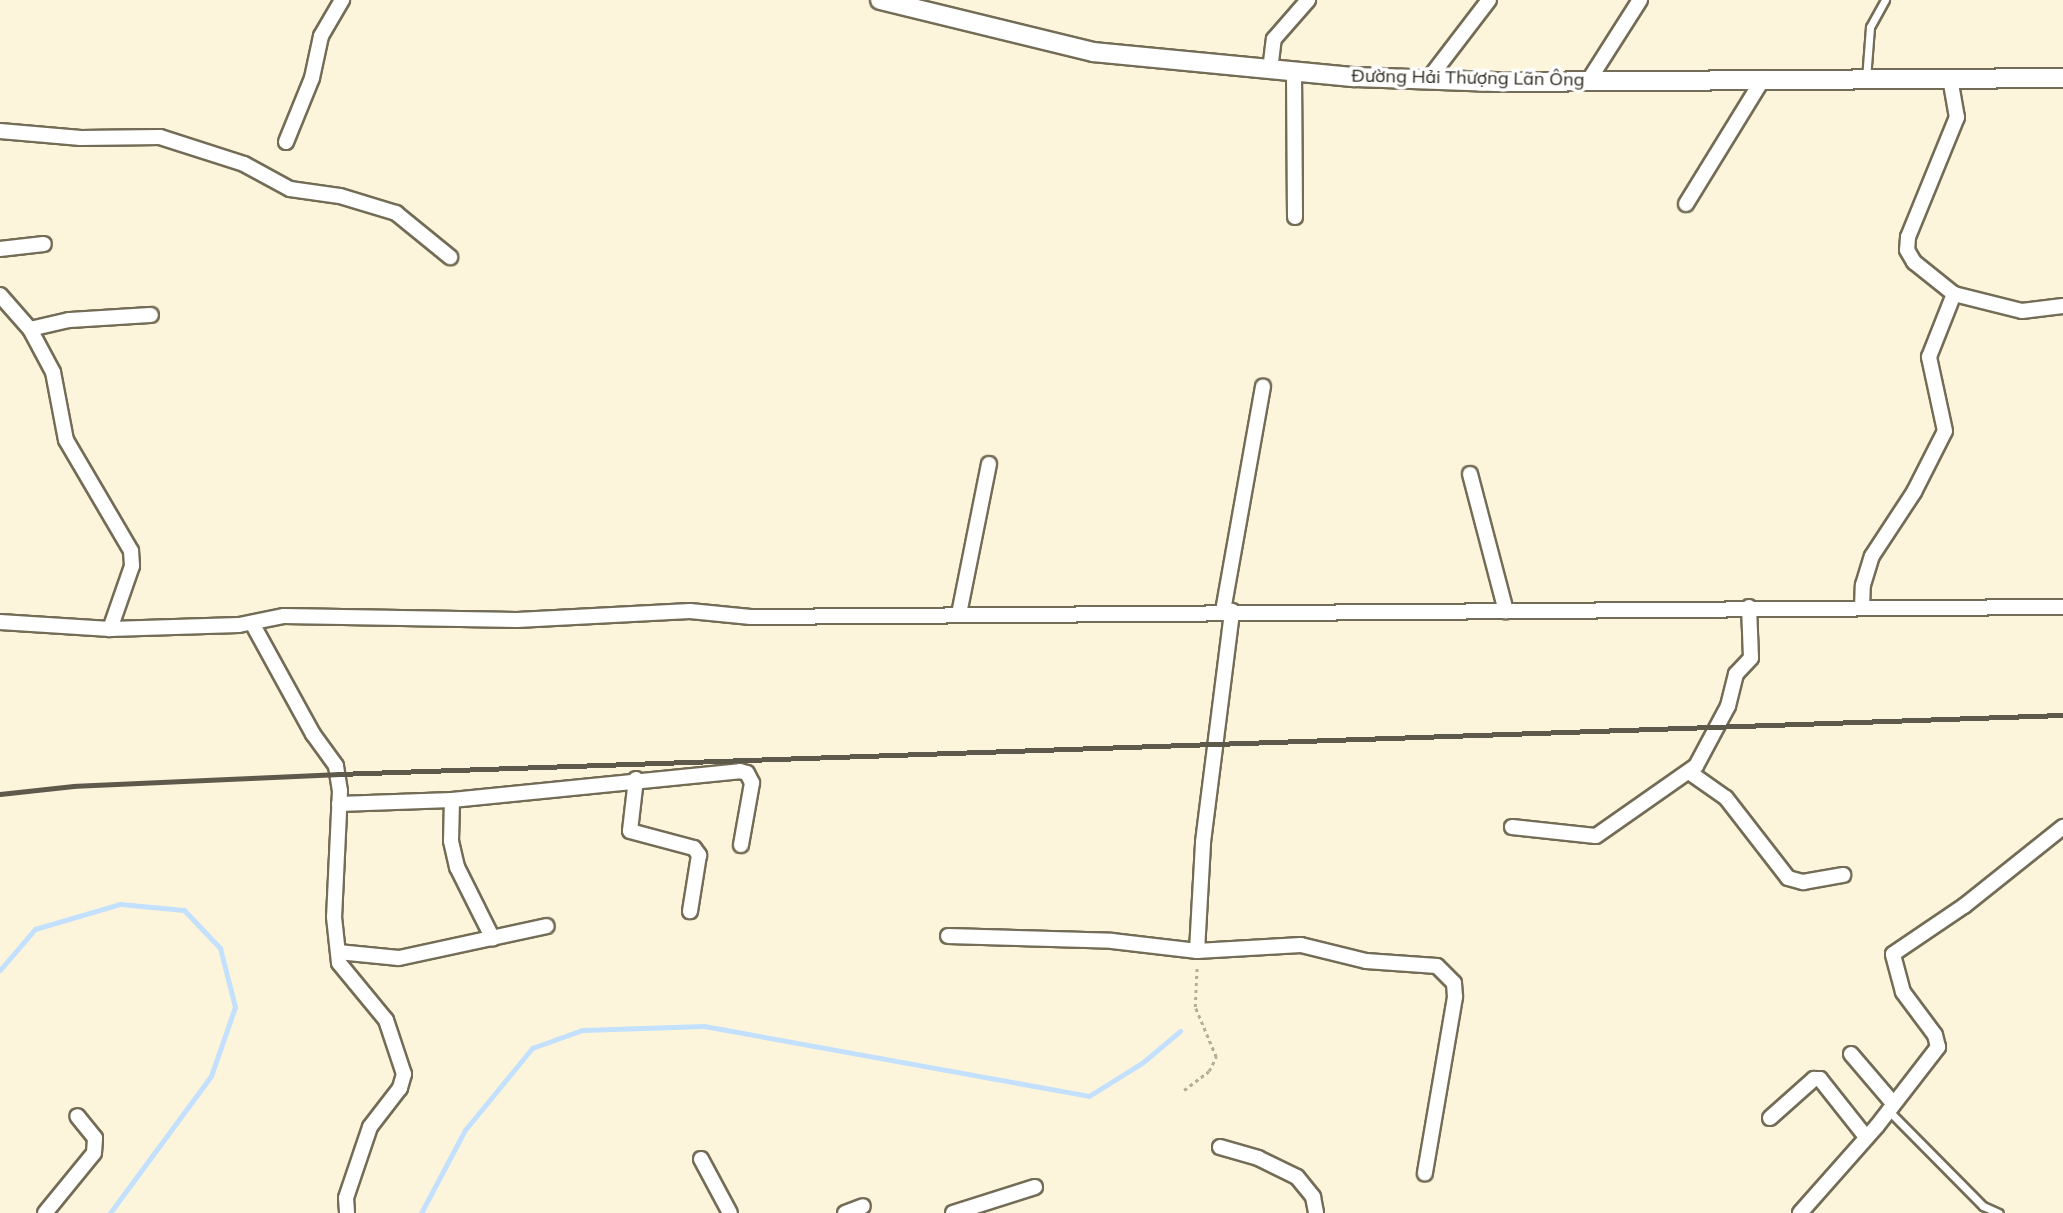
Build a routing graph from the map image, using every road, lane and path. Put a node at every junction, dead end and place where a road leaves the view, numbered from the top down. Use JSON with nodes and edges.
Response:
{"nodes":[{"id":1,"x":342,"y":0,"type":"edge"},
{"id":2,"x":880,"y":0,"type":"edge"},
{"id":3,"x":1308,"y":0,"type":"edge"},
{"id":4,"x":1489,"y":0,"type":"edge"},
{"id":5,"x":1640,"y":0,"type":"edge"},
{"id":6,"x":1885,"y":0,"type":"edge"},
{"id":7,"x":1270,"y":70,"type":"junction"},
{"id":8,"x":1294,"y":72,"type":"junction"},
{"id":9,"x":1950,"y":78,"type":"junction"},
{"id":10,"x":2063,"y":78,"type":"edge"},
{"id":11,"x":1763,"y":79,"type":"junction"},
{"id":12,"x":1866,"y":79,"type":"junction"},
{"id":13,"x":1589,"y":80,"type":"junction"},
{"id":14,"x":1427,"y":81,"type":"junction"},
{"id":15,"x":0,"y":131,"type":"edge"},
{"id":16,"x":285,"y":142,"type":"dead end"},
{"id":17,"x":1686,"y":204,"type":"dead end"},
{"id":18,"x":1295,"y":217,"type":"dead end"},
{"id":19,"x":44,"y":244,"type":"dead end"},
{"id":20,"x":0,"y":249,"type":"edge"},
{"id":21,"x":450,"y":257,"type":"dead end"},
{"id":22,"x":1954,"y":294,"type":"junction"},
{"id":23,"x":0,"y":295,"type":"edge"},
{"id":24,"x":2063,"y":306,"type":"edge"},
{"id":25,"x":151,"y":315,"type":"dead end"},
{"id":26,"x":30,"y":330,"type":"junction"},
{"id":27,"x":1263,"y":387,"type":"dead end"},
{"id":28,"x":989,"y":464,"type":"dead end"},
{"id":29,"x":1470,"y":474,"type":"dead end"},
{"id":30,"x":1749,"y":607,"type":"junction"},
{"id":31,"x":2063,"y":607,"type":"edge"},
{"id":32,"x":1862,"y":608,"type":"junction"},
{"id":33,"x":1227,"y":611,"type":"junction"},
{"id":34,"x":1506,"y":611,"type":"junction"},
{"id":35,"x":959,"y":614,"type":"junction"},
{"id":36,"x":0,"y":622,"type":"edge"},
{"id":37,"x":252,"y":623,"type":"junction"},
{"id":38,"x":110,"y":629,"type":"junction"},
{"id":39,"x":1689,"y":772,"type":"junction"},
{"id":40,"x":636,"y":779,"type":"junction"},
{"id":41,"x":452,"y":800,"type":"junction"},
{"id":42,"x":339,"y":804,"type":"junction"},
{"id":43,"x":1512,"y":827,"type":"dead end"},
{"id":44,"x":2063,"y":827,"type":"edge"},
{"id":45,"x":741,"y":845,"type":"dead end"},
{"id":46,"x":1843,"y":875,"type":"dead end"},
{"id":47,"x":690,"y":911,"type":"dead end"},
{"id":48,"x":547,"y":926,"type":"dead end"},
{"id":49,"x":948,"y":936,"type":"dead end"},
{"id":50,"x":493,"y":939,"type":"junction"},
{"id":51,"x":1198,"y":951,"type":"junction"},
{"id":52,"x":338,"y":952,"type":"junction"},
{"id":53,"x":1851,"y":1054,"type":"dead end"},
{"id":54,"x":1184,"y":1090,"type":"dead end"},
{"id":55,"x":1890,"y":1106,"type":"junction"},
{"id":56,"x":76,"y":1116,"type":"dead end"},
{"id":57,"x":1770,"y":1118,"type":"dead end"},
{"id":58,"x":1866,"y":1137,"type":"junction"},
{"id":59,"x":1220,"y":1147,"type":"dead end"},
{"id":60,"x":701,"y":1159,"type":"dead end"},
{"id":61,"x":1425,"y":1173,"type":"dead end"},
{"id":62,"x":1035,"y":1187,"type":"dead end"},
{"id":63,"x":863,"y":1206,"type":"dead end"},
{"id":64,"x":45,"y":1213,"type":"edge"},
{"id":65,"x":347,"y":1213,"type":"edge"},
{"id":66,"x":730,"y":1213,"type":"edge"},
{"id":67,"x":845,"y":1213,"type":"edge"},
{"id":68,"x":953,"y":1213,"type":"edge"},
{"id":69,"x":1316,"y":1213,"type":"edge"},
{"id":70,"x":1800,"y":1213,"type":"edge"},
{"id":71,"x":1999,"y":1213,"type":"edge"}],
"edges":[{"from":1,"to":16,"type":"street"},
{"from":2,"to":7,"type":"street","name":"Đường Hải Thượng Lãn Ông"},
{"from":3,"to":7,"type":"street"},
{"from":4,"to":14,"type":"street"},
{"from":5,"to":13,"type":"street"},
{"from":6,"to":12,"type":"lane"},
{"from":7,"to":8,"type":"street","name":"Đường Hải Thượng Lãn Ông"},
{"from":8,"to":14,"type":"street","name":"Đường Hải Thượng Lãn Ông"},
{"from":8,"to":18,"type":"street"},
{"from":9,"to":10,"type":"street","name":"Đường Hải Thượng Lãn Ông"},
{"from":9,"to":12,"type":"street","name":"Đường Hải Thượng Lãn Ông"},
{"from":9,"to":22,"type":"street"},
{"from":11,"to":12,"type":"street","name":"Đường Hải Thượng Lãn Ông"},
{"from":11,"to":13,"type":"street","name":"Đường Hải Thượng Lãn Ông"},
{"from":11,"to":17,"type":"street"},
{"from":13,"to":14,"type":"street","name":"Đường Hải Thượng Lãn Ông"},
{"from":15,"to":21,"type":"street"},
{"from":19,"to":20,"type":"street"},
{"from":22,"to":24,"type":"street"},
{"from":22,"to":32,"type":"street"},
{"from":23,"to":26,"type":"street"},
{"from":25,"to":26,"type":"street"},
{"from":26,"to":38,"type":"street"},
{"from":27,"to":33,"type":"street"},
{"from":28,"to":35,"type":"street"},
{"from":29,"to":34,"type":"street"},
{"from":30,"to":32,"type":"street"},
{"from":30,"to":34,"type":"street"},
{"from":30,"to":39,"type":"street"},
{"from":31,"to":32,"type":"street"},
{"from":33,"to":34,"type":"street"},
{"from":33,"to":35,"type":"street"},
{"from":33,"to":51,"type":"street"},
{"from":35,"to":37,"type":"street"},
{"from":36,"to":38,"type":"street"},
{"from":37,"to":38,"type":"street"},
{"from":37,"to":42,"type":"street"},
{"from":39,"to":43,"type":"street"},
{"from":39,"to":46,"type":"street"},
{"from":40,"to":41,"type":"street"},
{"from":40,"to":45,"type":"street"},
{"from":40,"to":47,"type":"street"},
{"from":41,"to":42,"type":"street"},
{"from":41,"to":50,"type":"street"},
{"from":42,"to":52,"type":"street"},
{"from":44,"to":55,"type":"street"},
{"from":48,"to":50,"type":"street"},
{"from":49,"to":51,"type":"street"},
{"from":50,"to":52,"type":"street"},
{"from":51,"to":54,"type":"path"},
{"from":51,"to":61,"type":"street"},
{"from":52,"to":65,"type":"street"},
{"from":53,"to":55,"type":"street"},
{"from":55,"to":58,"type":"street"},
{"from":55,"to":71,"type":"lane"},
{"from":56,"to":64,"type":"street"},
{"from":57,"to":58,"type":"street"},
{"from":58,"to":70,"type":"street"},
{"from":59,"to":69,"type":"street"},
{"from":60,"to":66,"type":"street"},
{"from":62,"to":68,"type":"street"},
{"from":63,"to":67,"type":"street"}]}
